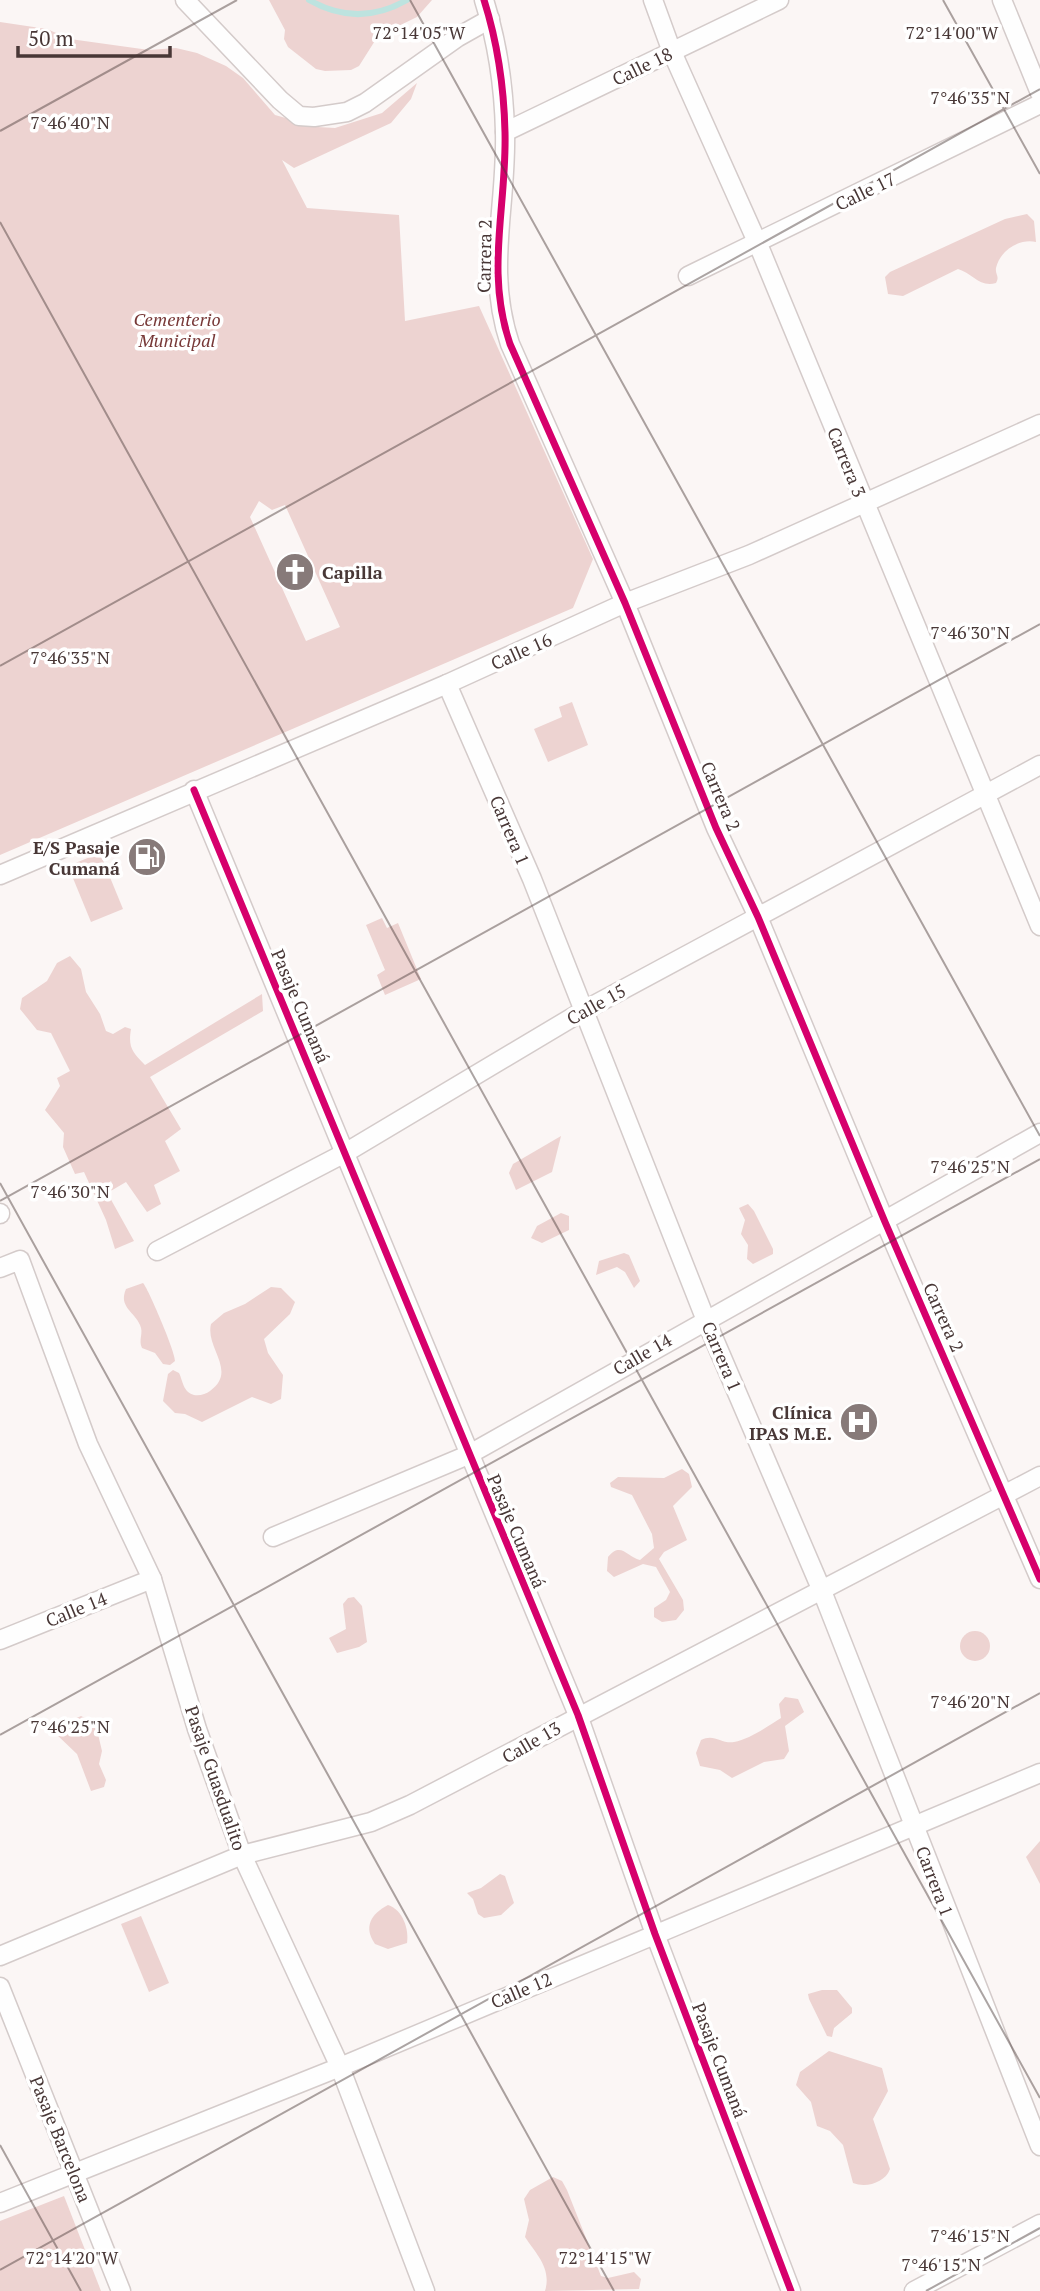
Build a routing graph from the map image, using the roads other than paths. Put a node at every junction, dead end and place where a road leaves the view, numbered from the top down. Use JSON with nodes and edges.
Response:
{"nodes":[{"id":1,"x":185,"y":0,"type":"edge"},
{"id":2,"x":484,"y":0,"type":"edge"},
{"id":3,"x":653,"y":0,"type":"edge"},
{"id":4,"x":779,"y":0,"type":"edge"},
{"id":5,"x":1002,"y":0,"type":"edge"},
{"id":6,"x":490,"y":19,"type":"junction"},
{"id":7,"x":672,"y":52,"type":"junction"},
{"id":8,"x":1040,"y":93,"type":"edge"},
{"id":9,"x":1040,"y":104,"type":"edge"},
{"id":10,"x":505,"y":132,"type":"junction"},
{"id":11,"x":758,"y":244,"type":"junction"},
{"id":12,"x":688,"y":276,"type":"dead end"},
{"id":13,"x":1040,"y":424,"type":"edge"},
{"id":14,"x":864,"y":503,"type":"junction"},
{"id":15,"x":625,"y":603,"type":"junction"},
{"id":16,"x":447,"y":684,"type":"junction"},
{"id":17,"x":1040,"y":765,"type":"edge"},
{"id":18,"x":194,"y":790,"type":"junction"},
{"id":19,"x":986,"y":795,"type":"junction"},
{"id":20,"x":0,"y":875,"type":"edge"},
{"id":21,"x":758,"y":917,"type":"junction"},
{"id":22,"x":1040,"y":926,"type":"edge"},
{"id":23,"x":583,"y":1011,"type":"junction"},
{"id":24,"x":1040,"y":1133,"type":"edge"},
{"id":25,"x":345,"y":1153,"type":"junction"},
{"id":26,"x":885,"y":1222,"type":"junction"},
{"id":27,"x":157,"y":1251,"type":"dead end"},
{"id":28,"x":0,"y":1268,"type":"edge"},
{"id":29,"x":705,"y":1318,"type":"junction"},
{"id":30,"x":468,"y":1455,"type":"junction"},
{"id":31,"x":1040,"y":1476,"type":"edge"},
{"id":32,"x":1004,"y":1494,"type":"junction"},
{"id":33,"x":273,"y":1537,"type":"dead end"},
{"id":34,"x":152,"y":1579,"type":"junction"},
{"id":35,"x":1040,"y":1579,"type":"edge"},
{"id":36,"x":822,"y":1591,"type":"junction"},
{"id":37,"x":0,"y":1640,"type":"edge"},
{"id":38,"x":578,"y":1716,"type":"junction"},
{"id":39,"x":1040,"y":1773,"type":"edge"},
{"id":40,"x":915,"y":1826,"type":"junction"},
{"id":41,"x":242,"y":1855,"type":"junction"},
{"id":42,"x":655,"y":1934,"type":"junction"},
{"id":43,"x":0,"y":1956,"type":"edge"},
{"id":44,"x":0,"y":1987,"type":"edge"},
{"id":45,"x":340,"y":2067,"type":"junction"},
{"id":46,"x":1040,"y":2146,"type":"edge"},
{"id":47,"x":75,"y":2174,"type":"junction"},
{"id":48,"x":0,"y":2203,"type":"edge"},
{"id":49,"x":1040,"y":2224,"type":"edge"},
{"id":50,"x":121,"y":2291,"type":"edge"},
{"id":51,"x":425,"y":2291,"type":"edge"},
{"id":52,"x":791,"y":2291,"type":"edge"},
{"id":53,"x":914,"y":2291,"type":"edge"}],
"edges":[{"from":1,"to":6,"type":"street"},
{"from":2,"to":6,"type":"street","name":"Carrera 2"},
{"from":3,"to":7,"type":"street","name":"Carrera 3"},
{"from":4,"to":7,"type":"street","name":"Calle 18"},
{"from":5,"to":8,"type":"street"},
{"from":6,"to":10,"type":"street","name":"Carrera 2"},
{"from":7,"to":10,"type":"street","name":"Calle 18"},
{"from":7,"to":11,"type":"street","name":"Carrera 3"},
{"from":9,"to":11,"type":"street","name":"Calle 17"},
{"from":10,"to":15,"type":"street","name":"Carrera 2"},
{"from":11,"to":12,"type":"street","name":"Calle 17"},
{"from":11,"to":14,"type":"street","name":"Carrera 3"},
{"from":13,"to":14,"type":"street","name":"Calle 16"},
{"from":14,"to":15,"type":"street","name":"Calle 16"},
{"from":14,"to":19,"type":"street","name":"Carrera 3"},
{"from":15,"to":16,"type":"street","name":"Calle 16"},
{"from":15,"to":21,"type":"street","name":"Carrera 2"},
{"from":16,"to":18,"type":"street","name":"Calle 16"},
{"from":16,"to":23,"type":"street","name":"Carrera 1"},
{"from":17,"to":19,"type":"street","name":"Calle 15"},
{"from":18,"to":20,"type":"street","name":"Calle 16"},
{"from":18,"to":25,"type":"street","name":"Pasaje Cumaná"},
{"from":19,"to":21,"type":"street","name":"Calle 15"},
{"from":19,"to":22,"type":"street","name":"Carrera 3"},
{"from":21,"to":23,"type":"street","name":"Calle 15"},
{"from":21,"to":26,"type":"street","name":"Carrera 2"},
{"from":23,"to":25,"type":"street","name":"Calle 15"},
{"from":23,"to":29,"type":"street","name":"Carrera 1"},
{"from":24,"to":26,"type":"street","name":"Calle 14"},
{"from":25,"to":27,"type":"street","name":"Calle 15"},
{"from":25,"to":30,"type":"street","name":"Pasaje Cumaná"},
{"from":26,"to":29,"type":"street","name":"Calle 14"},
{"from":26,"to":32,"type":"street","name":"Carrera 2"},
{"from":28,"to":34,"type":"street","name":"Pasaje Guasdualito"},
{"from":29,"to":30,"type":"street","name":"Calle 14"},
{"from":29,"to":36,"type":"street","name":"Carrera 1"},
{"from":30,"to":33,"type":"street","name":"Calle 14"},
{"from":30,"to":38,"type":"street","name":"Pasaje Cumaná"},
{"from":31,"to":32,"type":"street","name":"Calle 13"},
{"from":32,"to":35,"type":"street","name":"Carrera 2"},
{"from":32,"to":36,"type":"street","name":"Calle 13"},
{"from":34,"to":37,"type":"street","name":"Calle 14"},
{"from":34,"to":41,"type":"street","name":"Pasaje Guasdualito"},
{"from":36,"to":38,"type":"street","name":"Calle 13"},
{"from":36,"to":40,"type":"street","name":"Carrera 1"},
{"from":38,"to":41,"type":"street","name":"Calle 13"},
{"from":38,"to":42,"type":"street","name":"Pasaje Cumaná"},
{"from":39,"to":40,"type":"street","name":"Calle 12"},
{"from":40,"to":42,"type":"street","name":"Calle 12"},
{"from":40,"to":46,"type":"street","name":"Carrera 1"},
{"from":41,"to":43,"type":"street","name":"Calle 13"},
{"from":41,"to":45,"type":"street","name":"Pasaje Guasdualito"},
{"from":42,"to":45,"type":"street","name":"Calle 12"},
{"from":42,"to":52,"type":"street","name":"Pasaje Cumaná"},
{"from":44,"to":47,"type":"street","name":"Pasaje Barcelona"},
{"from":45,"to":47,"type":"street","name":"Calle 12"},
{"from":45,"to":51,"type":"street","name":"Pasaje Guasdualito"},
{"from":47,"to":48,"type":"street","name":"Calle 12"},
{"from":47,"to":50,"type":"street","name":"Pasaje Barcelona"},
{"from":49,"to":53,"type":"street"}]}
